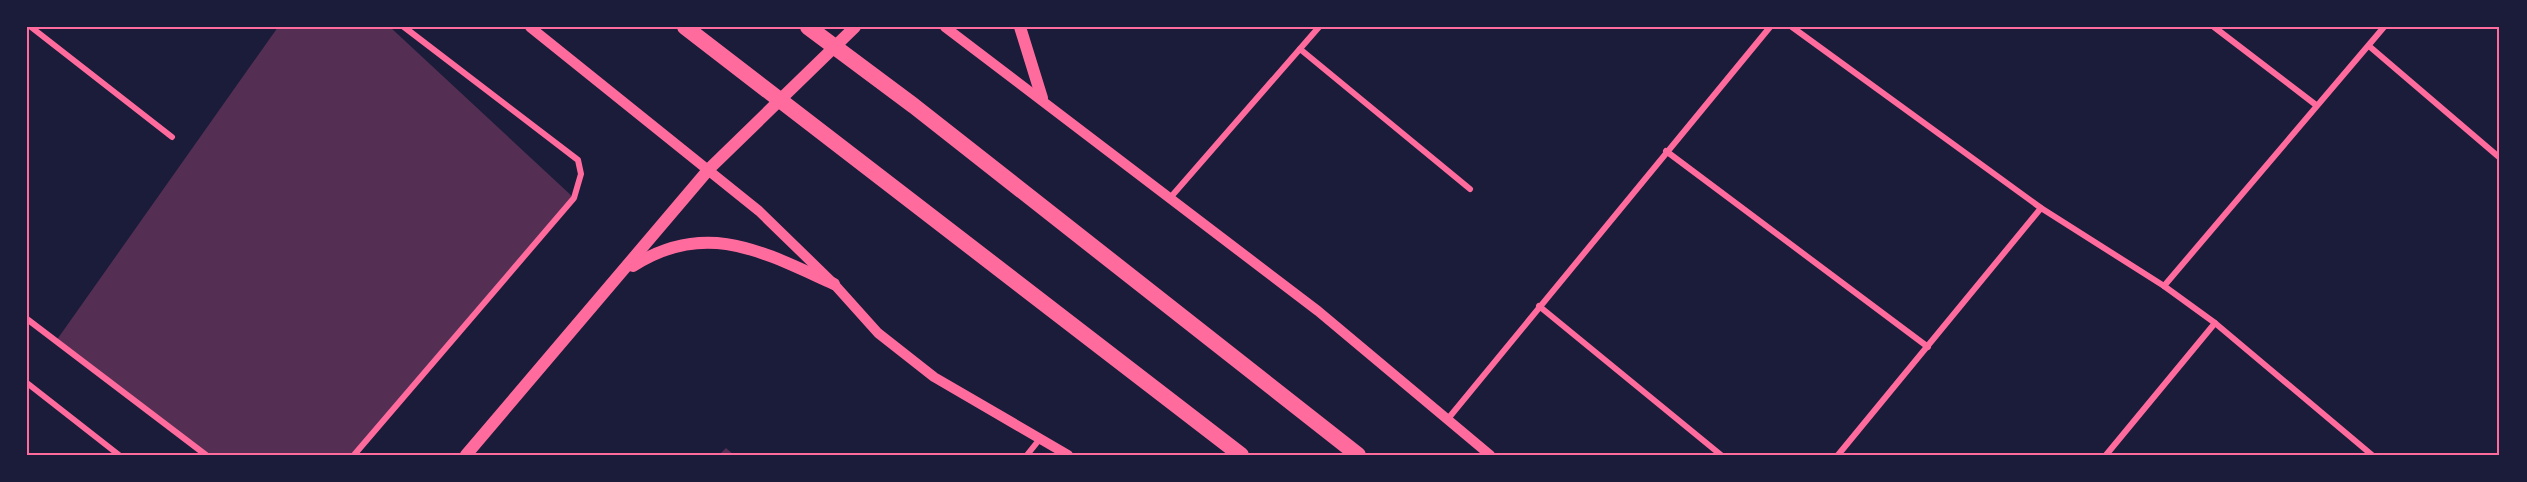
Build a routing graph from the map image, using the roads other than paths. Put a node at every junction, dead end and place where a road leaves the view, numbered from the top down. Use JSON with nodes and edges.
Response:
{"nodes":[{"id":1,"x":31,"y":27,"type":"edge"},
{"id":2,"x":404,"y":27,"type":"edge"},
{"id":3,"x":530,"y":27,"type":"edge"},
{"id":4,"x":685,"y":27,"type":"edge"},
{"id":5,"x":808,"y":27,"type":"edge"},
{"id":6,"x":855,"y":27,"type":"edge"},
{"id":7,"x":945,"y":27,"type":"edge"},
{"id":8,"x":1020,"y":27,"type":"edge"},
{"id":9,"x":1319,"y":27,"type":"edge"},
{"id":10,"x":1770,"y":27,"type":"edge"},
{"id":11,"x":1792,"y":27,"type":"edge"},
{"id":12,"x":2214,"y":27,"type":"edge"},
{"id":13,"x":2385,"y":27,"type":"edge"},
{"id":14,"x":2369,"y":46,"type":"junction"},
{"id":15,"x":1300,"y":49,"type":"junction"},
{"id":16,"x":1042,"y":98,"type":"junction"},
{"id":17,"x":2316,"y":105,"type":"junction"},
{"id":18,"x":172,"y":137,"type":"dead end"},
{"id":19,"x":1666,"y":151,"type":"junction"},
{"id":20,"x":2500,"y":158,"type":"edge"},
{"id":21,"x":709,"y":169,"type":"junction"},
{"id":22,"x":1470,"y":189,"type":"dead end"},
{"id":23,"x":1170,"y":198,"type":"junction"},
{"id":24,"x":2041,"y":208,"type":"junction"},
{"id":25,"x":621,"y":274,"type":"junction"},
{"id":26,"x":834,"y":284,"type":"junction"},
{"id":27,"x":2164,"y":286,"type":"junction"},
{"id":28,"x":1539,"y":306,"type":"junction"},
{"id":29,"x":27,"y":319,"type":"edge"},
{"id":30,"x":2215,"y":323,"type":"junction"},
{"id":31,"x":1928,"y":347,"type":"junction"},
{"id":32,"x":27,"y":383,"type":"edge"},
{"id":33,"x":1447,"y":420,"type":"junction"},
{"id":34,"x":1039,"y":440,"type":"junction"},
{"id":35,"x":119,"y":455,"type":"edge"},
{"id":36,"x":206,"y":455,"type":"edge"},
{"id":37,"x":354,"y":455,"type":"edge"},
{"id":38,"x":466,"y":455,"type":"edge"},
{"id":39,"x":1027,"y":455,"type":"edge"},
{"id":40,"x":1068,"y":455,"type":"edge"},
{"id":41,"x":1241,"y":455,"type":"edge"},
{"id":42,"x":1358,"y":455,"type":"edge"},
{"id":43,"x":1490,"y":455,"type":"edge"},
{"id":44,"x":1721,"y":455,"type":"edge"},
{"id":45,"x":1838,"y":455,"type":"edge"},
{"id":46,"x":2106,"y":455,"type":"edge"},
{"id":47,"x":2372,"y":455,"type":"edge"}],
"edges":[{"from":1,"to":18,"type":"street"},
{"from":2,"to":37,"type":"street"},
{"from":3,"to":21,"type":"street"},
{"from":4,"to":41,"type":"highway"},
{"from":5,"to":42,"type":"highway"},
{"from":6,"to":21,"type":"main road"},
{"from":7,"to":16,"type":"street"},
{"from":8,"to":16,"type":"main road"},
{"from":9,"to":15,"type":"street"},
{"from":10,"to":19,"type":"street"},
{"from":11,"to":24,"type":"street"},
{"from":12,"to":17,"type":"street"},
{"from":13,"to":14,"type":"street"},
{"from":14,"to":17,"type":"street"},
{"from":14,"to":20,"type":"street"},
{"from":15,"to":22,"type":"street"},
{"from":15,"to":23,"type":"street"},
{"from":16,"to":23,"type":"street"},
{"from":17,"to":27,"type":"street"},
{"from":19,"to":28,"type":"street"},
{"from":19,"to":31,"type":"street"},
{"from":21,"to":25,"type":"main road"},
{"from":21,"to":26,"type":"street"},
{"from":23,"to":33,"type":"street"},
{"from":24,"to":27,"type":"street"},
{"from":24,"to":31,"type":"street"},
{"from":25,"to":26,"type":"main road"},
{"from":25,"to":38,"type":"main road"},
{"from":26,"to":34,"type":"street"},
{"from":27,"to":30,"type":"street"},
{"from":28,"to":33,"type":"street"},
{"from":28,"to":44,"type":"street"},
{"from":29,"to":36,"type":"street"},
{"from":30,"to":46,"type":"street"},
{"from":30,"to":47,"type":"street"},
{"from":31,"to":45,"type":"street"},
{"from":32,"to":35,"type":"street"},
{"from":33,"to":43,"type":"street"},
{"from":34,"to":39,"type":"street"},
{"from":34,"to":40,"type":"street"}]}
